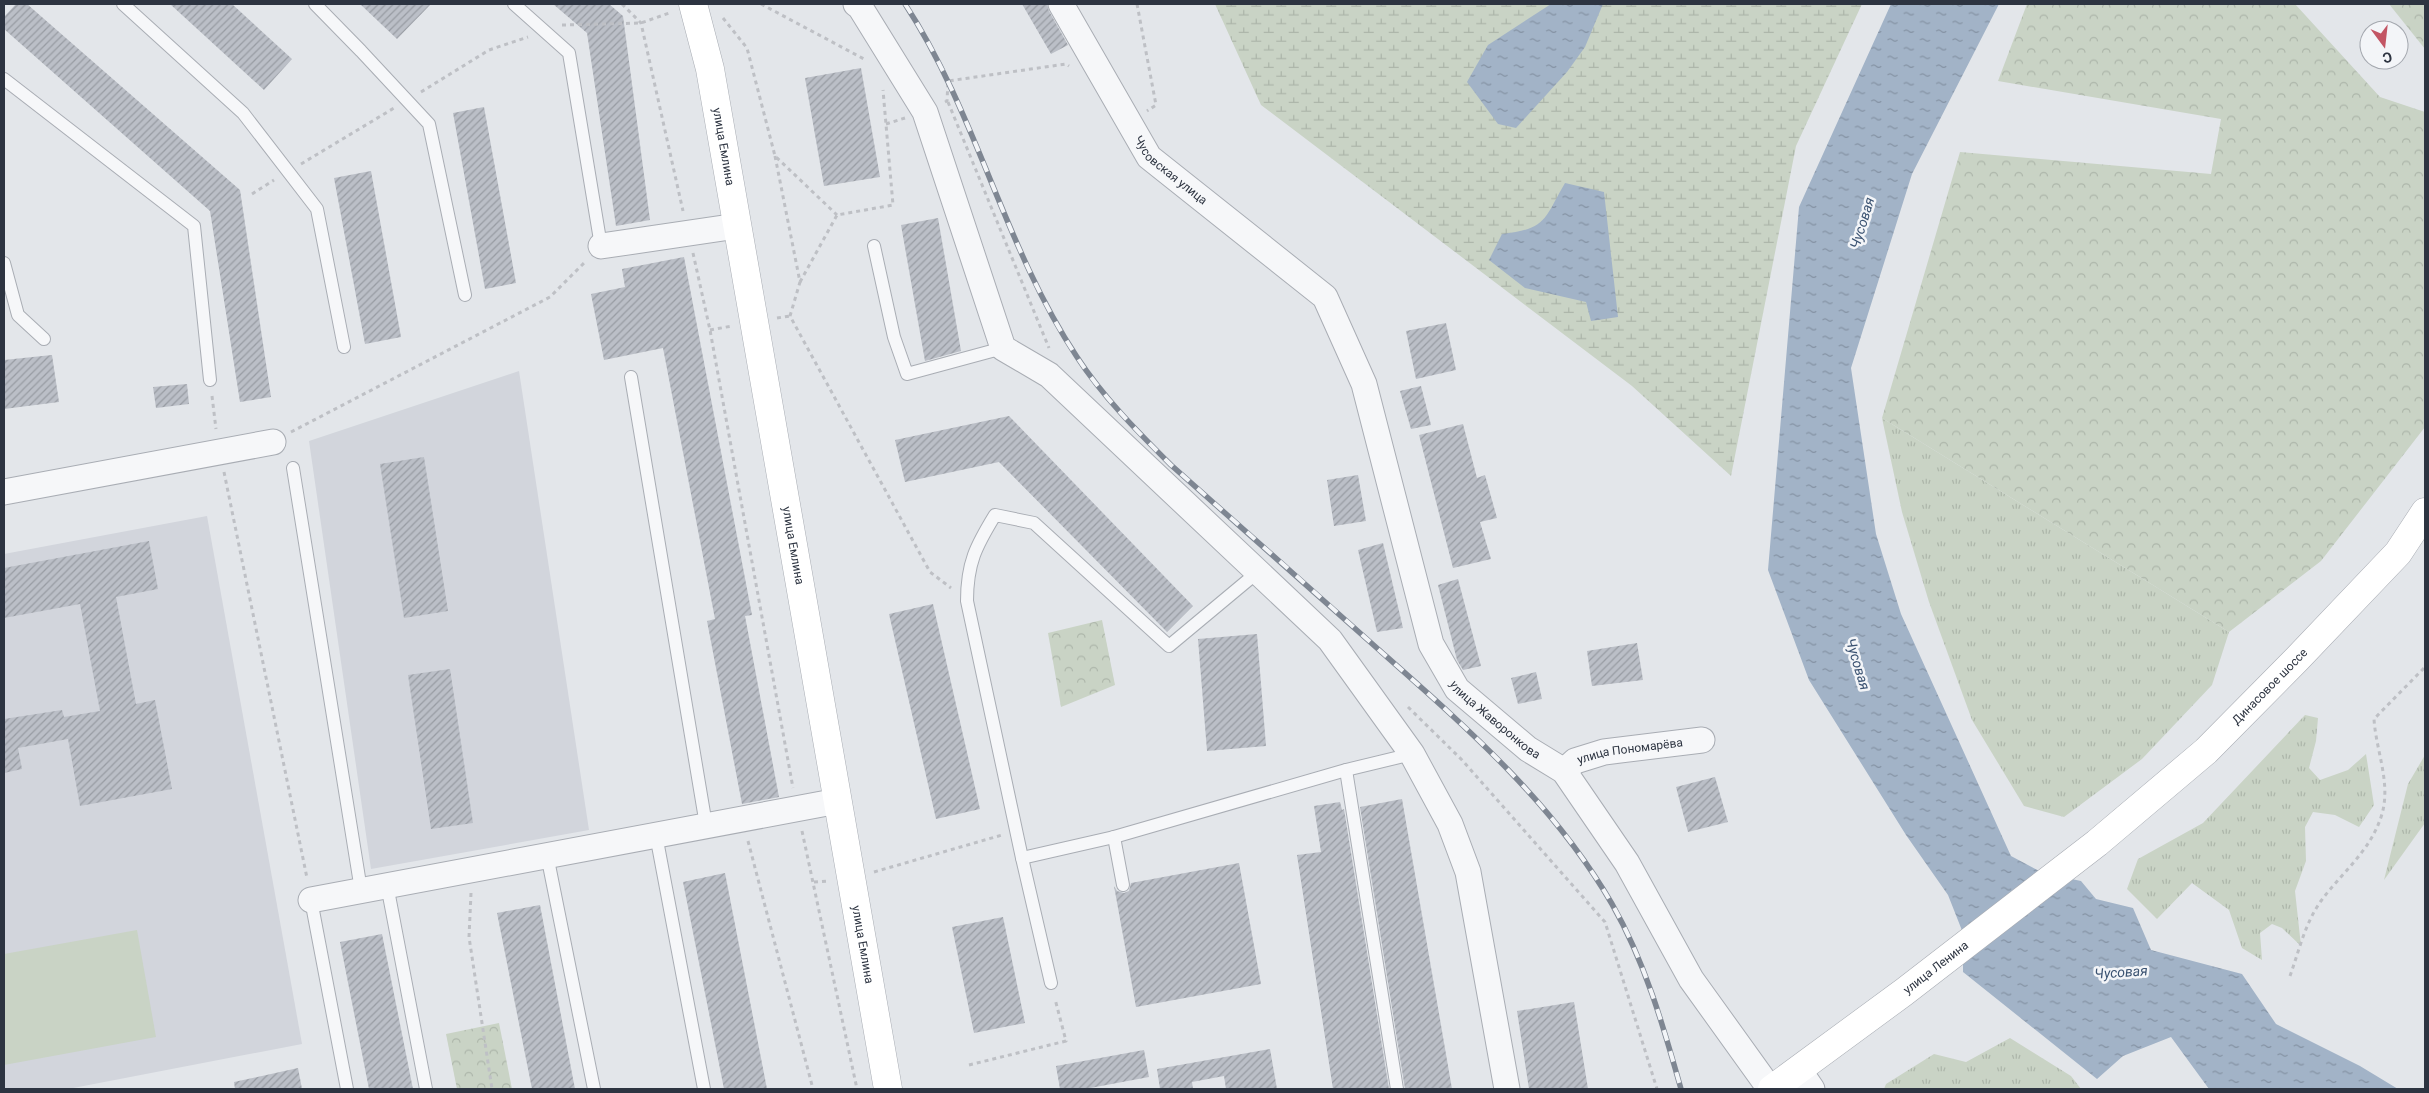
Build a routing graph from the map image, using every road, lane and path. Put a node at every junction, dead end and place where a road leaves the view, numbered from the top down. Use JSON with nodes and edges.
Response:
{"nodes":[{"id":1,"x":123,"y":4,"type":"edge"},
{"id":2,"x":315,"y":4,"type":"edge"},
{"id":3,"x":514,"y":4,"type":"edge"},
{"id":4,"x":622,"y":4,"type":"edge"},
{"id":5,"x":761,"y":4,"type":"edge"},
{"id":6,"x":856,"y":4,"type":"edge"},
{"id":7,"x":1061,"y":4,"type":"edge"},
{"id":8,"x":1137,"y":4,"type":"edge"},
{"id":9,"x":701,"y":6,"type":"edge"},
{"id":10,"x":641,"y":24,"type":"junction"},
{"id":11,"x":559,"y":26,"type":"dead end"},
{"id":12,"x":873,"y":63,"type":"dead end"},
{"id":13,"x":1072,"y":69,"type":"dead end"},
{"id":14,"x":4,"y":79,"type":"edge"},
{"id":15,"x":883,"y":87,"type":"dead end"},
{"id":16,"x":925,"y":112,"type":"junction"},
{"id":17,"x":1129,"y":121,"type":"junction"},
{"id":18,"x":886,"y":124,"type":"junction"},
{"id":19,"x":776,"y":156,"type":"junction"},
{"id":20,"x":837,"y":215,"type":"junction"},
{"id":21,"x":737,"y":226,"type":"junction"},
{"id":22,"x":688,"y":232,"type":"junction"},
{"id":23,"x":601,"y":246,"type":"junction"},
{"id":24,"x":874,"y":246,"type":"dead end"},
{"id":25,"x":4,"y":263,"type":"edge"},
{"id":26,"x":800,"y":282,"type":"junction"},
{"id":27,"x":465,"y":295,"type":"dead end"},
{"id":28,"x":1325,"y":297,"type":"joint"},
{"id":29,"x":44,"y":339,"type":"dead end"},
{"id":30,"x":344,"y":347,"type":"dead end"},
{"id":31,"x":1003,"y":348,"type":"junction"},
{"id":32,"x":631,"y":377,"type":"dead end"},
{"id":33,"x":210,"y":380,"type":"joint"},
{"id":34,"x":273,"y":442,"type":"joint"},
{"id":35,"x":220,"y":453,"type":"junction"},
{"id":36,"x":293,"y":468,"type":"dead end"},
{"id":37,"x":4,"y":492,"type":"edge"},
{"id":38,"x":2425,"y":512,"type":"edge"},
{"id":39,"x":1259,"y":572,"type":"junction"},
{"id":40,"x":967,"y":601,"type":"junction"},
{"id":41,"x":2425,"y":667,"type":"edge"},
{"id":42,"x":1702,"y":740,"type":"dead end"},
{"id":43,"x":1412,"y":754,"type":"junction"},
{"id":44,"x":1346,"y":770,"type":"junction"},
{"id":45,"x":1564,"y":771,"type":"junction"},
{"id":46,"x":838,"y":801,"type":"junction"},
{"id":47,"x":797,"y":809,"type":"junction"},
{"id":48,"x":742,"y":818,"type":"junction"},
{"id":49,"x":706,"y":825,"type":"junction"},
{"id":50,"x":1017,"y":831,"type":"junction"},
{"id":51,"x":656,"y":835,"type":"junction"},
{"id":52,"x":1114,"y":836,"type":"junction"},
{"id":53,"x":2097,"y":843,"type":"joint"},
{"id":54,"x":547,"y":856,"type":"junction"},
{"id":55,"x":1022,"y":858,"type":"junction"},
{"id":56,"x":472,"y":869,"type":"junction"},
{"id":57,"x":852,"y":879,"type":"junction"},
{"id":58,"x":814,"y":882,"type":"junction"},
{"id":59,"x":387,"y":885,"type":"junction"},
{"id":60,"x":1123,"y":885,"type":"dead end"},
{"id":61,"x":361,"y":890,"type":"junction"},
{"id":62,"x":311,"y":900,"type":"junction"},
{"id":63,"x":2290,"y":976,"type":"dead end"},
{"id":64,"x":1052,"y":983,"type":"joint"},
{"id":65,"x":969,"y":1065,"type":"dead end"},
{"id":66,"x":1806,"y":1079,"type":"edge"},
{"id":67,"x":347,"y":1089,"type":"edge"},
{"id":68,"x":426,"y":1089,"type":"edge"},
{"id":69,"x":492,"y":1089,"type":"edge"},
{"id":70,"x":594,"y":1089,"type":"edge"},
{"id":71,"x":704,"y":1089,"type":"edge"},
{"id":72,"x":813,"y":1089,"type":"edge"},
{"id":73,"x":856,"y":1089,"type":"edge"},
{"id":74,"x":888,"y":1089,"type":"edge"},
{"id":75,"x":1397,"y":1089,"type":"edge"},
{"id":76,"x":1507,"y":1089,"type":"edge"},
{"id":77,"x":1771,"y":1089,"type":"edge"}],
"edges":[{"from":1,"to":30,"type":"lane"},
{"from":2,"to":27,"type":"lane"},
{"from":3,"to":23,"type":"lane"},
{"from":4,"to":10,"type":"path"},
{"from":5,"to":12,"type":"path"},
{"from":6,"to":16,"type":"street"},
{"from":7,"to":17,"type":"street","name":"Чусовская улица"},
{"from":8,"to":17,"type":"path"},
{"from":9,"to":10,"type":"path"},
{"from":9,"to":19,"type":"path"},
{"from":9,"to":21,"type":"street","name":"улица Емлина"},
{"from":10,"to":11,"type":"path"},
{"from":10,"to":22,"type":"path"},
{"from":13,"to":16,"type":"path"},
{"from":14,"to":33,"type":"lane"},
{"from":15,"to":18,"type":"path"},
{"from":16,"to":18,"type":"path"},
{"from":16,"to":31,"type":"street"},
{"from":17,"to":28,"type":"street","name":"Чусовская улица"},
{"from":18,"to":20,"type":"path"},
{"from":19,"to":20,"type":"path"},
{"from":19,"to":26,"type":"path"},
{"from":20,"to":26,"type":"path"},
{"from":21,"to":22,"type":"street"},
{"from":21,"to":46,"type":"street","name":"улица Емлина"},
{"from":22,"to":23,"type":"street"},
{"from":22,"to":47,"type":"path"},
{"from":23,"to":34,"type":"path"},
{"from":24,"to":31,"type":"lane"},
{"from":25,"to":29,"type":"lane"},
{"from":26,"to":40,"type":"path"},
{"from":28,"to":45,"type":"street","name":"улица Жаворонкова"},
{"from":31,"to":39,"type":"street"},
{"from":32,"to":49,"type":"lane"},
{"from":33,"to":35,"type":"path"},
{"from":34,"to":35,"type":"street"},
{"from":35,"to":37,"type":"street"},
{"from":35,"to":62,"type":"path"},
{"from":36,"to":61,"type":"lane"},
{"from":38,"to":53,"type":"street","name":"Динасовое шоссе"},
{"from":39,"to":40,"type":"lane"},
{"from":39,"to":43,"type":"street"},
{"from":40,"to":50,"type":"lane"},
{"from":41,"to":63,"type":"path"},
{"from":42,"to":45,"type":"street","name":"улица Пономарёва"},
{"from":43,"to":44,"type":"lane"},
{"from":43,"to":76,"type":"street"},
{"from":44,"to":52,"type":"lane"},
{"from":44,"to":75,"type":"lane"},
{"from":45,"to":77,"type":"street","name":"улица Жаворонкова"},
{"from":46,"to":47,"type":"street"},
{"from":46,"to":57,"type":"street","name":"улица Емлина"},
{"from":47,"to":48,"type":"street"},
{"from":47,"to":58,"type":"path"},
{"from":48,"to":49,"type":"street"},
{"from":48,"to":72,"type":"path"},
{"from":49,"to":51,"type":"street"},
{"from":50,"to":55,"type":"lane"},
{"from":50,"to":57,"type":"path"},
{"from":51,"to":54,"type":"street"},
{"from":51,"to":71,"type":"lane"},
{"from":52,"to":55,"type":"lane"},
{"from":52,"to":60,"type":"lane"},
{"from":53,"to":66,"type":"street","name":"улица Ленина"},
{"from":54,"to":56,"type":"street"},
{"from":54,"to":70,"type":"lane"},
{"from":55,"to":64,"type":"lane"},
{"from":56,"to":59,"type":"street"},
{"from":56,"to":69,"type":"path"},
{"from":57,"to":58,"type":"path"},
{"from":57,"to":74,"type":"street","name":"улица Емлина"},
{"from":58,"to":73,"type":"path"},
{"from":59,"to":61,"type":"street"},
{"from":59,"to":68,"type":"lane"},
{"from":61,"to":62,"type":"street"},
{"from":62,"to":67,"type":"lane"},
{"from":64,"to":65,"type":"path"},
{"from":66,"to":77,"type":"street","name":"улица Ленина"}]}
